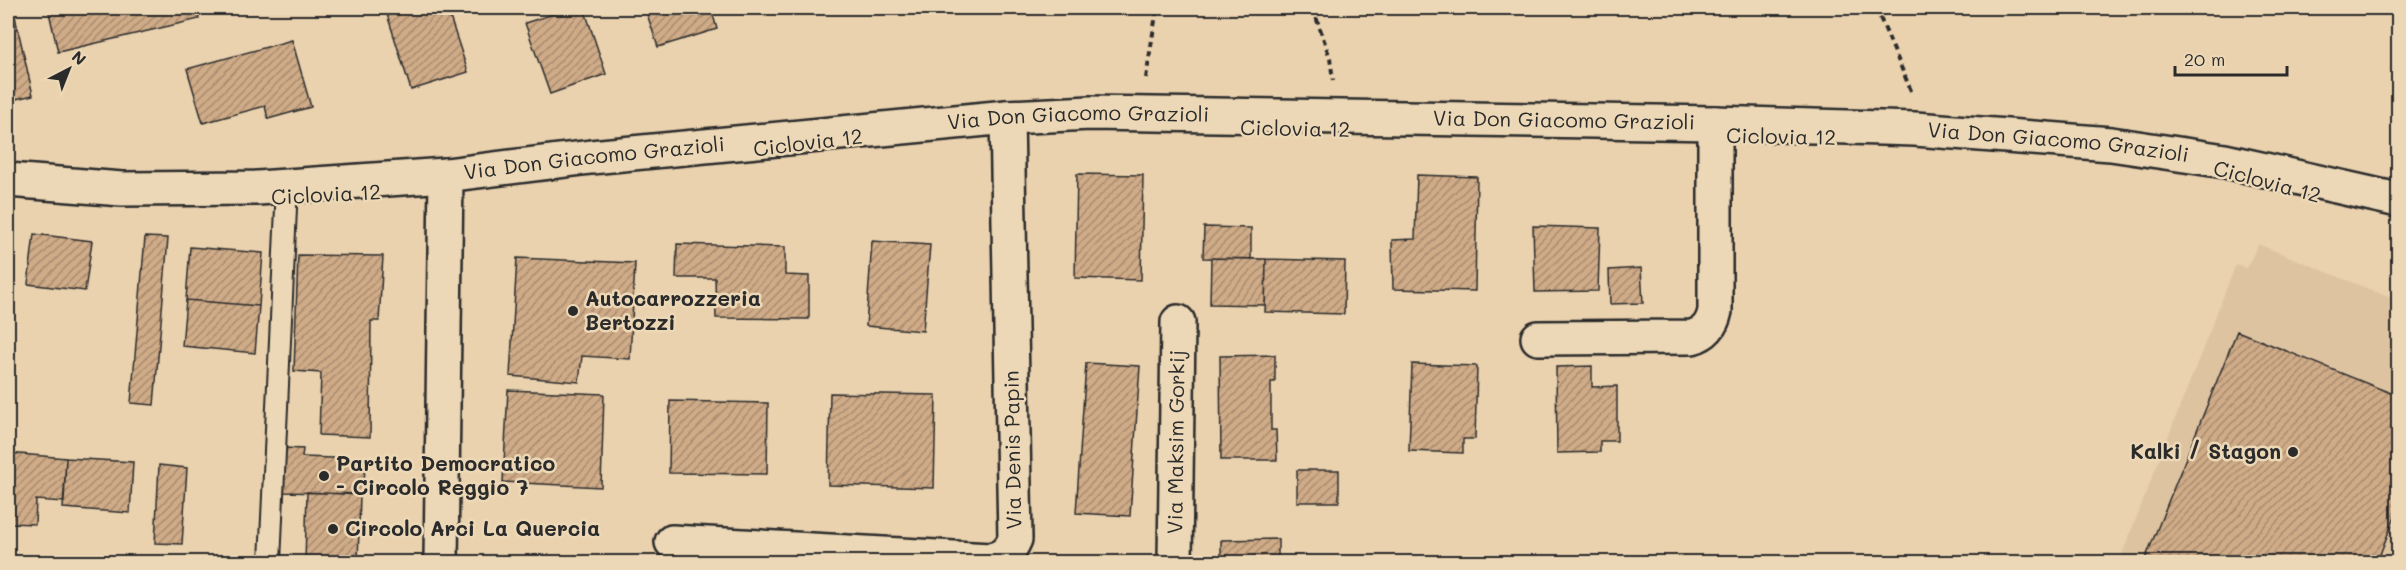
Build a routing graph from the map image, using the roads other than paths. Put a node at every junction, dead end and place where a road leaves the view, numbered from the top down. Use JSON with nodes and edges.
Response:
{"nodes":[{"id":1,"x":1007,"y":117,"type":"junction"},
{"id":2,"x":1715,"y":123,"type":"junction"},
{"id":3,"x":446,"y":175,"type":"junction"},
{"id":4,"x":8,"y":180,"type":"edge"},
{"id":5,"x":287,"y":186,"type":"junction"},
{"id":6,"x":2398,"y":200,"type":"edge"},
{"id":7,"x":1178,"y":322,"type":"dead end"},
{"id":8,"x":1538,"y":338,"type":"dead end"},
{"id":9,"x":672,"y":542,"type":"dead end"},
{"id":10,"x":270,"y":562,"type":"edge"},
{"id":11,"x":441,"y":562,"type":"edge"},
{"id":12,"x":1175,"y":562,"type":"edge"}],
"edges":[{"from":1,"to":2,"type":"street","name":"Via Don Giacomo Grazioli"},
{"from":1,"to":3,"type":"street","name":"Via Don Giacomo Grazioli"},
{"from":1,"to":9,"type":"street","name":"Via Denis Papin"},
{"from":2,"to":6,"type":"street","name":"Via Don Giacomo Grazioli"},
{"from":2,"to":8,"type":"street","name":"Via Don Giacomo Grazioli"},
{"from":3,"to":5,"type":"street","name":"Via Don Giacomo Grazioli"},
{"from":3,"to":11,"type":"street","name":"Via Don Giacomo Grazioli"},
{"from":4,"to":5,"type":"street","name":"Via Don Giacomo Grazioli"},
{"from":5,"to":10,"type":"lane"},
{"from":7,"to":12,"type":"street","name":"Via Maksim Gorkij"}]}
